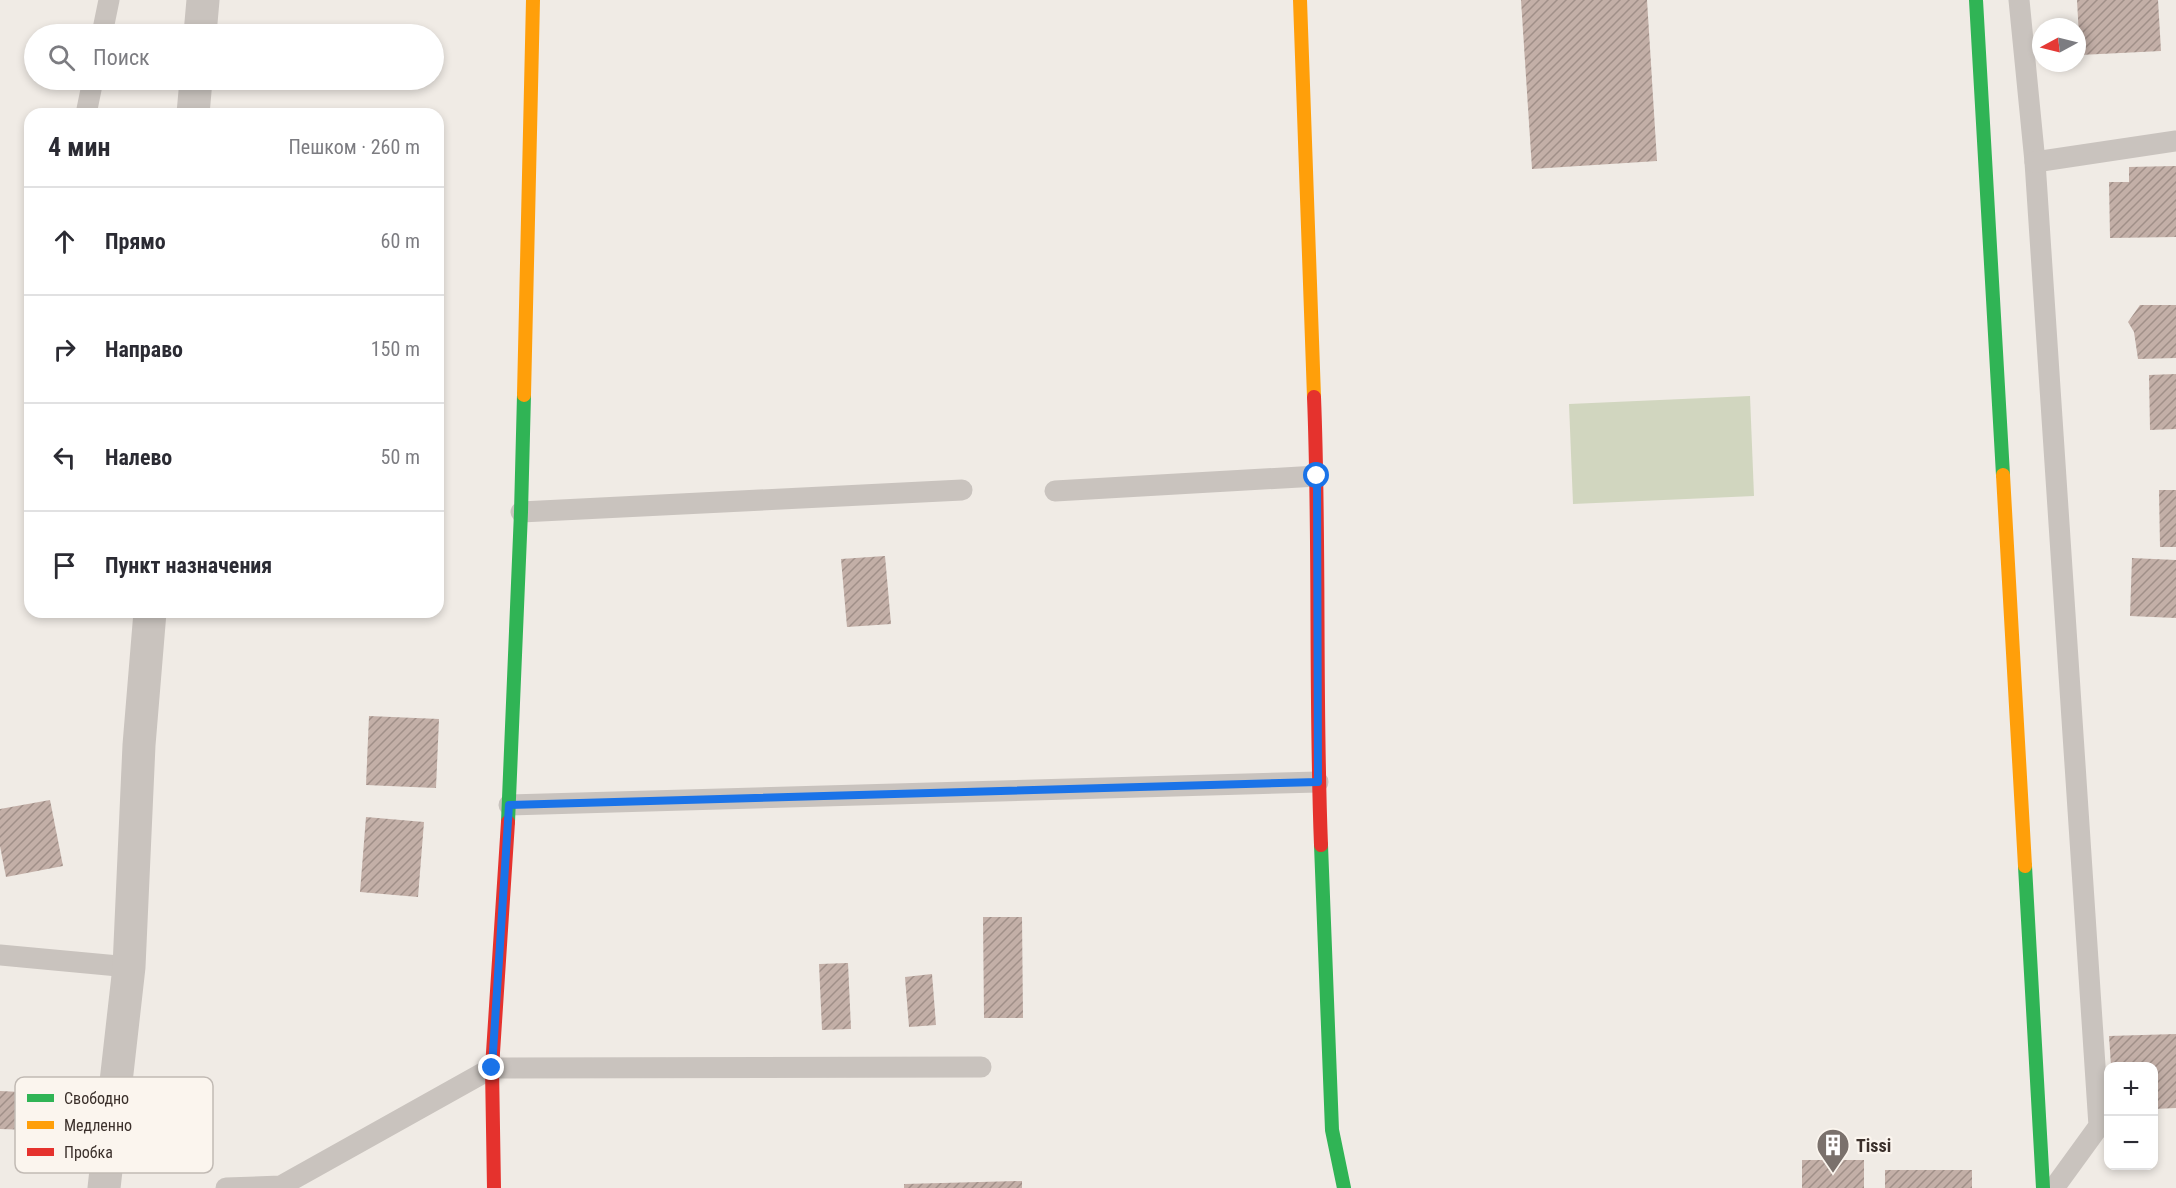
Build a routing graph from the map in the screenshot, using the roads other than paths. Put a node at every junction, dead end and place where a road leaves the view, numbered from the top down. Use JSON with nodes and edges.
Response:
{"nodes":[{"id":1,"x":109,"y":0,"type":"edge"},
{"id":2,"x":203,"y":0,"type":"edge"},
{"id":3,"x":533,"y":0,"type":"edge"},
{"id":4,"x":1300,"y":0,"type":"edge"},
{"id":5,"x":1976,"y":0,"type":"edge"},
{"id":6,"x":2019,"y":0,"type":"edge"},
{"id":7,"x":104,"y":24,"type":"edge"},
{"id":8,"x":201,"y":24,"type":"edge"},
{"id":9,"x":91,"y":90,"type":"edge"},
{"id":10,"x":195,"y":90,"type":"edge"},
{"id":11,"x":87,"y":108,"type":"edge"},
{"id":12,"x":194,"y":108,"type":"edge"},
{"id":13,"x":2176,"y":141,"type":"edge"},
{"id":14,"x":2035,"y":162,"type":"junction"},
{"id":15,"x":1317,"y":476,"type":"junction"},
{"id":16,"x":962,"y":490,"type":"dead end"},
{"id":17,"x":1055,"y":491,"type":"dead end"},
{"id":18,"x":520,"y":512,"type":"junction"},
{"id":19,"x":150,"y":618,"type":"edge"},
{"id":20,"x":1318,"y":782,"type":"junction"},
{"id":21,"x":509,"y":805,"type":"junction"},
{"id":22,"x":0,"y":955,"type":"edge"},
{"id":23,"x":129,"y":967,"type":"junction"},
{"id":24,"x":981,"y":1067,"type":"dead end"},
{"id":25,"x":492,"y":1068,"type":"junction"},
{"id":26,"x":117,"y":1077,"type":"edge"},
{"id":27,"x":106,"y":1173,"type":"edge"},
{"id":28,"x":104,"y":1188,"type":"edge"},
{"id":29,"x":226,"y":1188,"type":"edge"},
{"id":30,"x":494,"y":1188,"type":"edge"},
{"id":31,"x":1344,"y":1188,"type":"edge"},
{"id":32,"x":2043,"y":1188,"type":"edge"},
{"id":33,"x":2055,"y":1188,"type":"edge"}],
"edges":[{"from":1,"to":7,"type":"lane"},
{"from":2,"to":8,"type":"street"},
{"from":3,"to":18,"type":"street"},
{"from":4,"to":15,"type":"street"},
{"from":5,"to":32,"type":"street"},
{"from":6,"to":14,"type":"lane"},
{"from":9,"to":11,"type":"lane"},
{"from":10,"to":12,"type":"street"},
{"from":13,"to":14,"type":"lane"},
{"from":14,"to":33,"type":"lane"},
{"from":15,"to":17,"type":"lane"},
{"from":15,"to":20,"type":"street"},
{"from":16,"to":18,"type":"lane"},
{"from":18,"to":21,"type":"street"},
{"from":19,"to":23,"type":"street"},
{"from":20,"to":21,"type":"lane"},
{"from":20,"to":31,"type":"street"},
{"from":21,"to":25,"type":"street"},
{"from":22,"to":23,"type":"lane"},
{"from":23,"to":26,"type":"street"},
{"from":24,"to":25,"type":"lane"},
{"from":25,"to":29,"type":"lane"},
{"from":25,"to":30,"type":"street"},
{"from":27,"to":28,"type":"street"}]}
